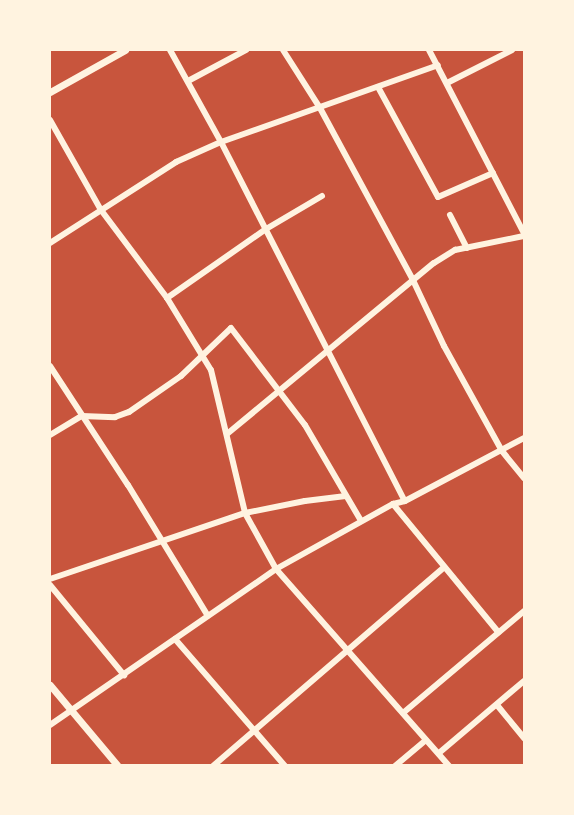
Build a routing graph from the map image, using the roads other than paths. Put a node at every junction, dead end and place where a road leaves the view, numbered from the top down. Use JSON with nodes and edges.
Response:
{"nodes":[{"id":1,"x":125,"y":50,"type":"edge"},
{"id":2,"x":170,"y":50,"type":"edge"},
{"id":3,"x":246,"y":50,"type":"edge"},
{"id":4,"x":283,"y":50,"type":"edge"},
{"id":5,"x":429,"y":50,"type":"edge"},
{"id":6,"x":512,"y":50,"type":"edge"},
{"id":7,"x":438,"y":65,"type":"junction"},
{"id":8,"x":188,"y":81,"type":"junction"},
{"id":9,"x":447,"y":83,"type":"junction"},
{"id":10,"x":378,"y":87,"type":"junction"},
{"id":11,"x":50,"y":92,"type":"edge"},
{"id":12,"x":320,"y":108,"type":"junction"},
{"id":13,"x":50,"y":120,"type":"edge"},
{"id":14,"x":221,"y":142,"type":"junction"},
{"id":15,"x":493,"y":173,"type":"junction"},
{"id":16,"x":322,"y":196,"type":"dead end"},
{"id":17,"x":101,"y":210,"type":"junction"},
{"id":18,"x":450,"y":215,"type":"dead end"},
{"id":19,"x":266,"y":229,"type":"junction"},
{"id":20,"x":525,"y":235,"type":"edge"},
{"id":21,"x":50,"y":243,"type":"edge"},
{"id":22,"x":467,"y":248,"type":"junction"},
{"id":23,"x":412,"y":278,"type":"junction"},
{"id":24,"x":167,"y":298,"type":"junction"},
{"id":25,"x":327,"y":351,"type":"junction"},
{"id":26,"x":202,"y":355,"type":"junction"},
{"id":27,"x":50,"y":366,"type":"edge"},
{"id":28,"x":279,"y":391,"type":"junction"},
{"id":29,"x":82,"y":416,"type":"junction"},
{"id":30,"x":50,"y":435,"type":"edge"},
{"id":31,"x":227,"y":435,"type":"junction"},
{"id":32,"x":525,"y":438,"type":"edge"},
{"id":33,"x":502,"y":451,"type":"junction"},
{"id":34,"x":525,"y":478,"type":"edge"},
{"id":35,"x":346,"y":496,"type":"junction"},
{"id":36,"x":405,"y":501,"type":"junction"},
{"id":37,"x":393,"y":504,"type":"junction"},
{"id":38,"x":245,"y":513,"type":"junction"},
{"id":39,"x":361,"y":521,"type":"junction"},
{"id":40,"x":162,"y":540,"type":"junction"},
{"id":41,"x":444,"y":567,"type":"junction"},
{"id":42,"x":276,"y":569,"type":"junction"},
{"id":43,"x":50,"y":579,"type":"edge"},
{"id":44,"x":50,"y":585,"type":"edge"},
{"id":45,"x":525,"y":611,"type":"edge"},
{"id":46,"x":208,"y":616,"type":"junction"},
{"id":47,"x":498,"y":632,"type":"junction"},
{"id":48,"x":175,"y":639,"type":"junction"},
{"id":49,"x":347,"y":649,"type":"junction"},
{"id":50,"x":124,"y":675,"type":"junction"},
{"id":51,"x":525,"y":681,"type":"edge"},
{"id":52,"x":50,"y":685,"type":"edge"},
{"id":53,"x":497,"y":705,"type":"junction"},
{"id":54,"x":73,"y":711,"type":"junction"},
{"id":55,"x":403,"y":712,"type":"junction"},
{"id":56,"x":50,"y":725,"type":"edge"},
{"id":57,"x":254,"y":730,"type":"junction"},
{"id":58,"x":525,"y":738,"type":"edge"},
{"id":59,"x":426,"y":740,"type":"junction"},
{"id":60,"x":439,"y":753,"type":"junction"},
{"id":61,"x":118,"y":765,"type":"edge"},
{"id":62,"x":213,"y":765,"type":"edge"},
{"id":63,"x":285,"y":765,"type":"edge"},
{"id":64,"x":395,"y":765,"type":"edge"},
{"id":65,"x":449,"y":765,"type":"edge"}],
"edges":[{"from":1,"to":11,"type":"street"},
{"from":2,"to":8,"type":"street"},
{"from":3,"to":8,"type":"street"},
{"from":4,"to":12,"type":"street"},
{"from":5,"to":7,"type":"street"},
{"from":6,"to":9,"type":"street"},
{"from":7,"to":9,"type":"street"},
{"from":7,"to":10,"type":"street"},
{"from":8,"to":14,"type":"street"},
{"from":9,"to":15,"type":"street"},
{"from":10,"to":12,"type":"street"},
{"from":10,"to":15,"type":"street"},
{"from":12,"to":14,"type":"street"},
{"from":12,"to":23,"type":"street"},
{"from":13,"to":17,"type":"street"},
{"from":14,"to":17,"type":"street"},
{"from":14,"to":19,"type":"street"},
{"from":15,"to":20,"type":"street"},
{"from":16,"to":19,"type":"street"},
{"from":17,"to":21,"type":"street"},
{"from":17,"to":24,"type":"street"},
{"from":18,"to":22,"type":"street"},
{"from":19,"to":24,"type":"street"},
{"from":19,"to":25,"type":"street"},
{"from":20,"to":22,"type":"street"},
{"from":22,"to":23,"type":"street"},
{"from":23,"to":25,"type":"street"},
{"from":23,"to":33,"type":"street"},
{"from":24,"to":26,"type":"street"},
{"from":25,"to":28,"type":"street"},
{"from":25,"to":36,"type":"street"},
{"from":26,"to":28,"type":"street"},
{"from":26,"to":29,"type":"street"},
{"from":26,"to":31,"type":"street"},
{"from":27,"to":29,"type":"street"},
{"from":28,"to":31,"type":"street"},
{"from":28,"to":35,"type":"street"},
{"from":29,"to":30,"type":"street"},
{"from":29,"to":40,"type":"street"},
{"from":31,"to":38,"type":"street"},
{"from":32,"to":33,"type":"street"},
{"from":33,"to":34,"type":"street"},
{"from":33,"to":36,"type":"street"},
{"from":35,"to":38,"type":"street"},
{"from":35,"to":39,"type":"street"},
{"from":36,"to":37,"type":"street"},
{"from":37,"to":39,"type":"street"},
{"from":37,"to":41,"type":"street"},
{"from":38,"to":40,"type":"street"},
{"from":38,"to":42,"type":"street"},
{"from":39,"to":42,"type":"street"},
{"from":40,"to":43,"type":"street"},
{"from":40,"to":46,"type":"street"},
{"from":41,"to":47,"type":"street"},
{"from":41,"to":49,"type":"street"},
{"from":42,"to":46,"type":"street"},
{"from":42,"to":49,"type":"street"},
{"from":44,"to":50,"type":"street"},
{"from":45,"to":47,"type":"street"},
{"from":46,"to":48,"type":"street"},
{"from":47,"to":55,"type":"street"},
{"from":48,"to":50,"type":"street"},
{"from":48,"to":57,"type":"street"},
{"from":49,"to":55,"type":"street"},
{"from":49,"to":57,"type":"street"},
{"from":50,"to":54,"type":"street"},
{"from":51,"to":53,"type":"street"},
{"from":52,"to":54,"type":"street"},
{"from":53,"to":58,"type":"street"},
{"from":53,"to":60,"type":"street"},
{"from":54,"to":56,"type":"street"},
{"from":54,"to":61,"type":"street"},
{"from":55,"to":59,"type":"street"},
{"from":57,"to":62,"type":"street"},
{"from":57,"to":63,"type":"street"},
{"from":59,"to":60,"type":"street"},
{"from":59,"to":64,"type":"street"},
{"from":60,"to":65,"type":"street"}]}
